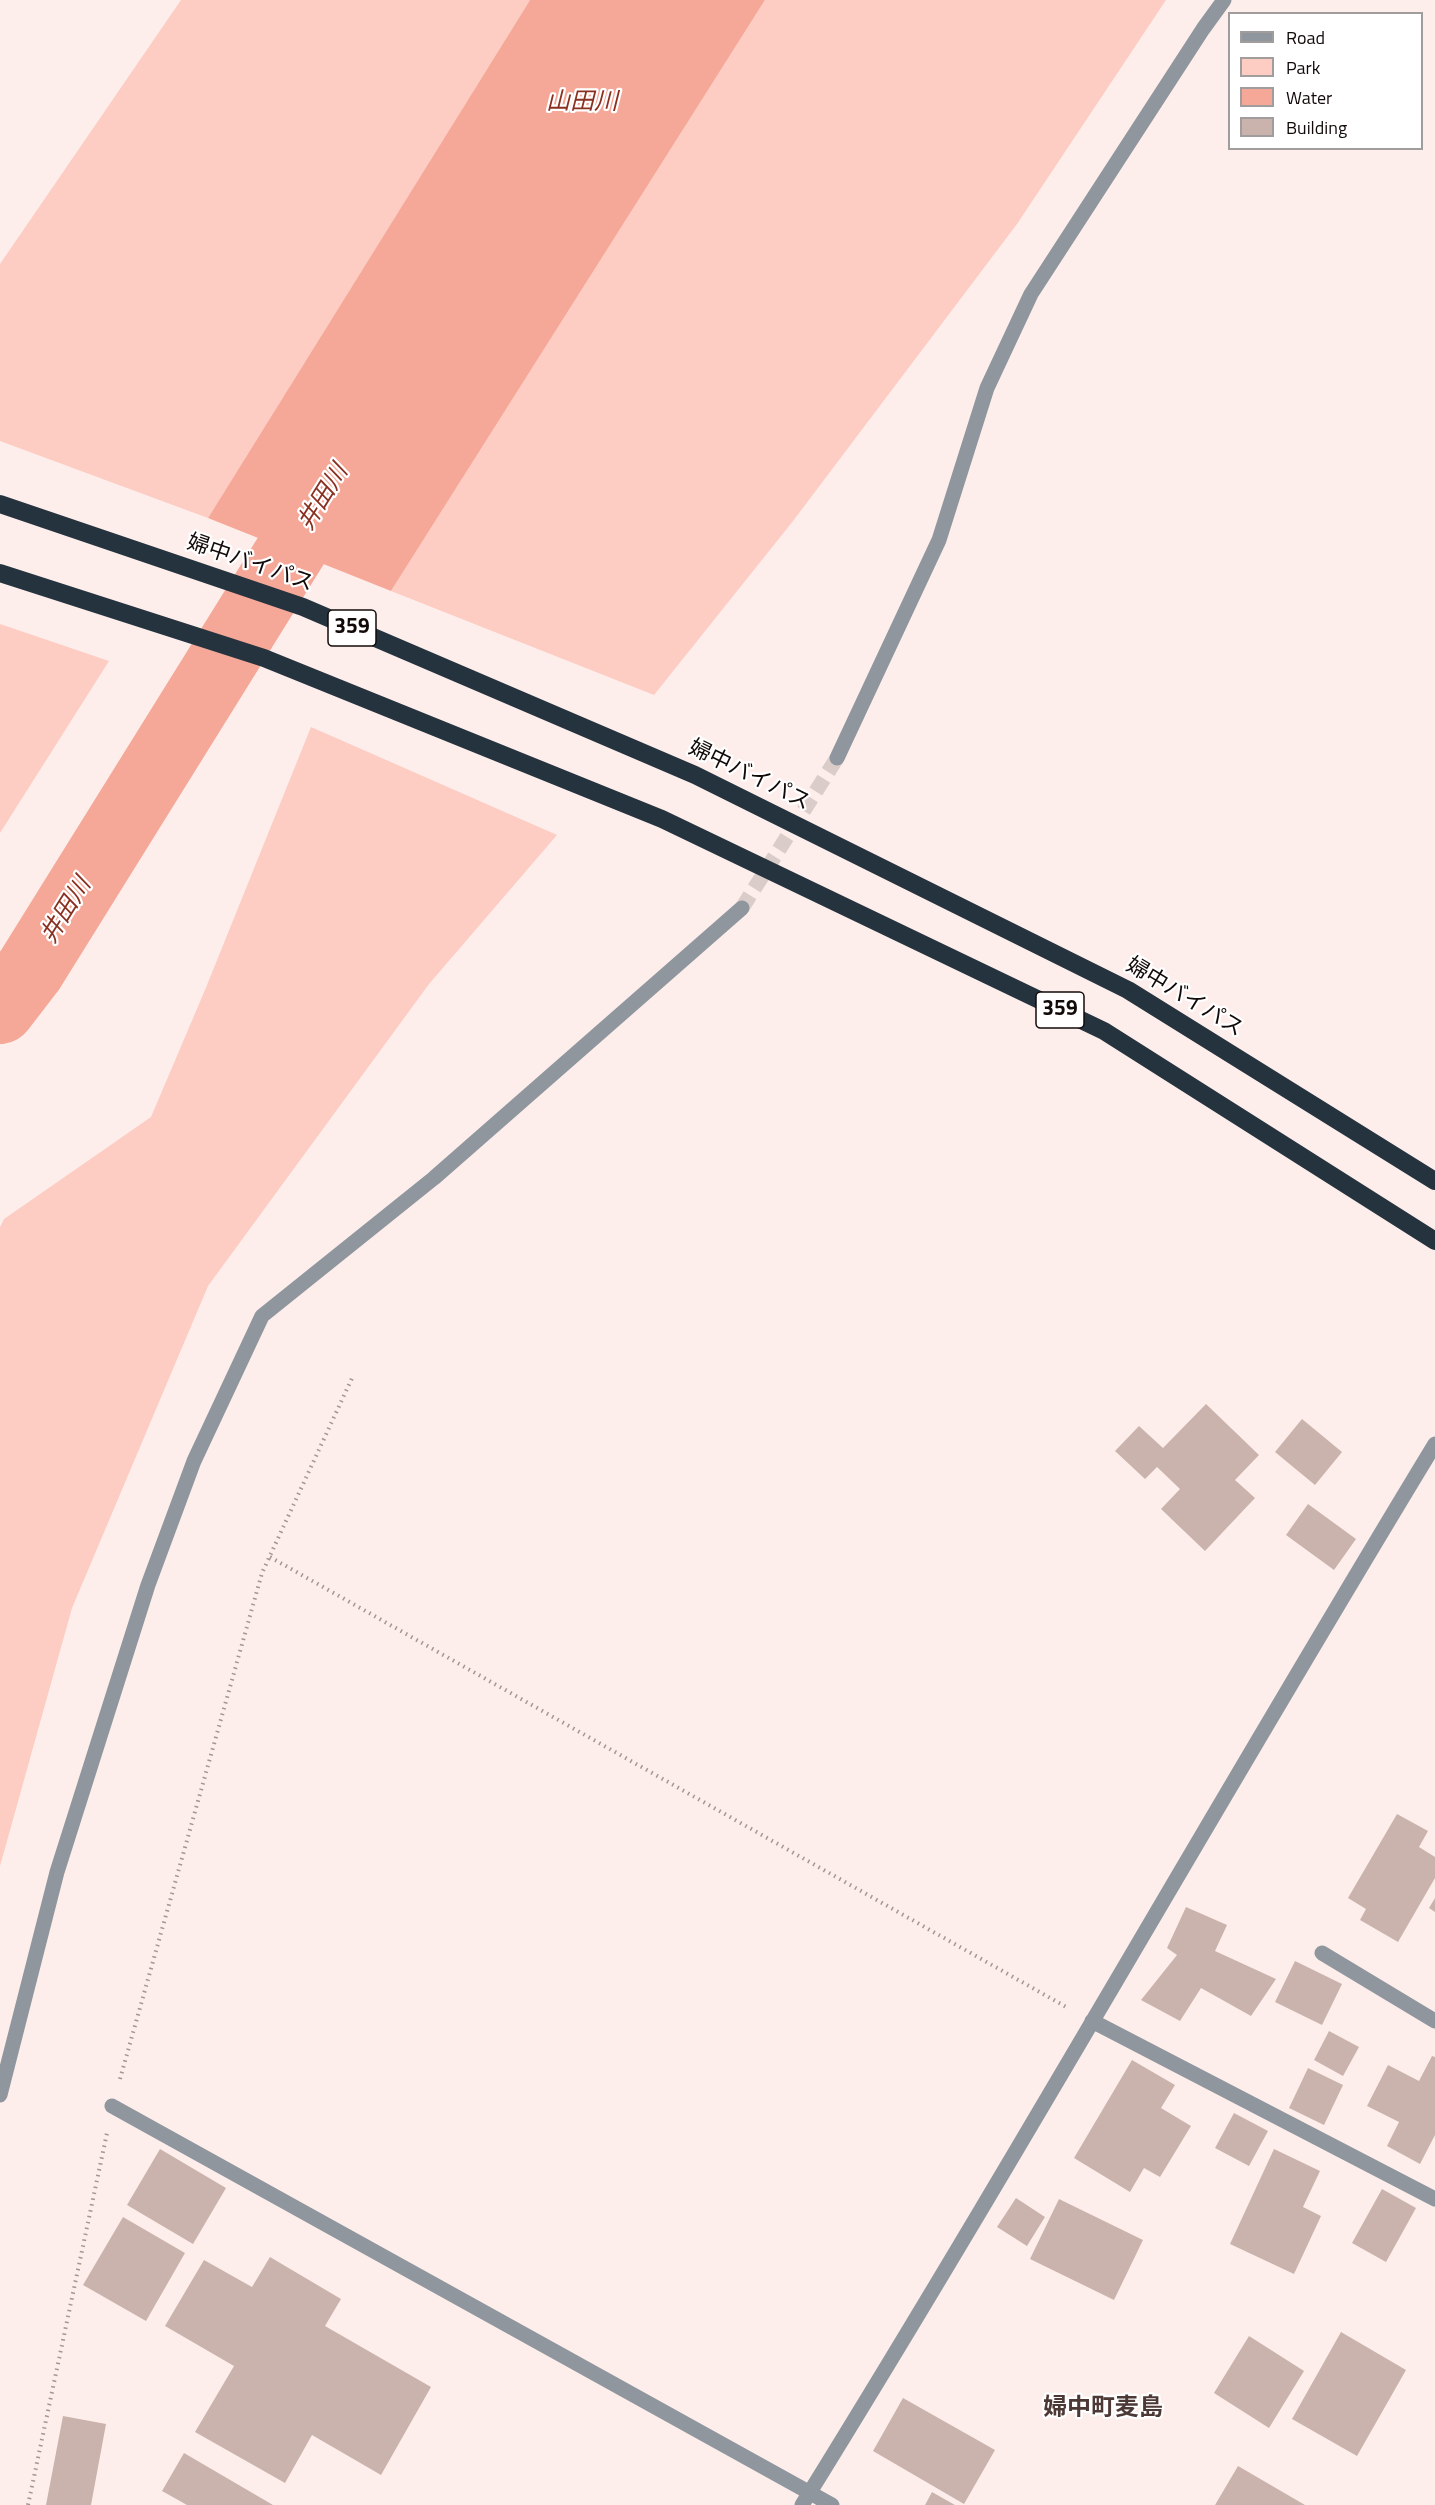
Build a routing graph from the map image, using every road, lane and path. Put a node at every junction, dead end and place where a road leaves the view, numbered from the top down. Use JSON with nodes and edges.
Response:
{"nodes":[{"id":1,"x":1224,"y":0,"type":"edge"},
{"id":2,"x":0,"y":504,"type":"edge"},
{"id":3,"x":0,"y":573,"type":"edge"},
{"id":4,"x":837,"y":758,"type":"tunnel mouth"},
{"id":5,"x":742,"y":908,"type":"tunnel mouth"},
{"id":6,"x":1435,"y":1181,"type":"edge"},
{"id":7,"x":1435,"y":1241,"type":"edge"},
{"id":8,"x":353,"y":1376,"type":"dead end"},
{"id":9,"x":1435,"y":1444,"type":"edge"},
{"id":10,"x":270,"y":1557,"type":"junction"},
{"id":11,"x":1322,"y":1953,"type":"dead end"},
{"id":12,"x":1092,"y":2021,"type":"junction"},
{"id":13,"x":1435,"y":2021,"type":"edge"},
{"id":14,"x":0,"y":2095,"type":"edge"},
{"id":15,"x":112,"y":2106,"type":"junction"},
{"id":16,"x":1435,"y":2199,"type":"edge"},
{"id":17,"x":806,"y":2499,"type":"edge"},
{"id":18,"x":28,"y":2505,"type":"edge"},
{"id":19,"x":832,"y":2505,"type":"edge"}],
"edges":[{"from":1,"to":4,"type":"street"},
{"from":2,"to":6,"type":"highway","name":"婦中バイパス","number":"359"},
{"from":3,"to":7,"type":"highway","number":"359"},
{"from":5,"to":14,"type":"street"},
{"from":8,"to":10,"type":"path"},
{"from":9,"to":12,"type":"street"},
{"from":10,"to":12,"type":"path"},
{"from":10,"to":15,"type":"path"},
{"from":11,"to":13,"type":"street"},
{"from":12,"to":16,"type":"street"},
{"from":12,"to":17,"type":"street"},
{"from":15,"to":17,"type":"street"},
{"from":15,"to":18,"type":"path"},
{"from":17,"to":19,"type":"street"}]}
